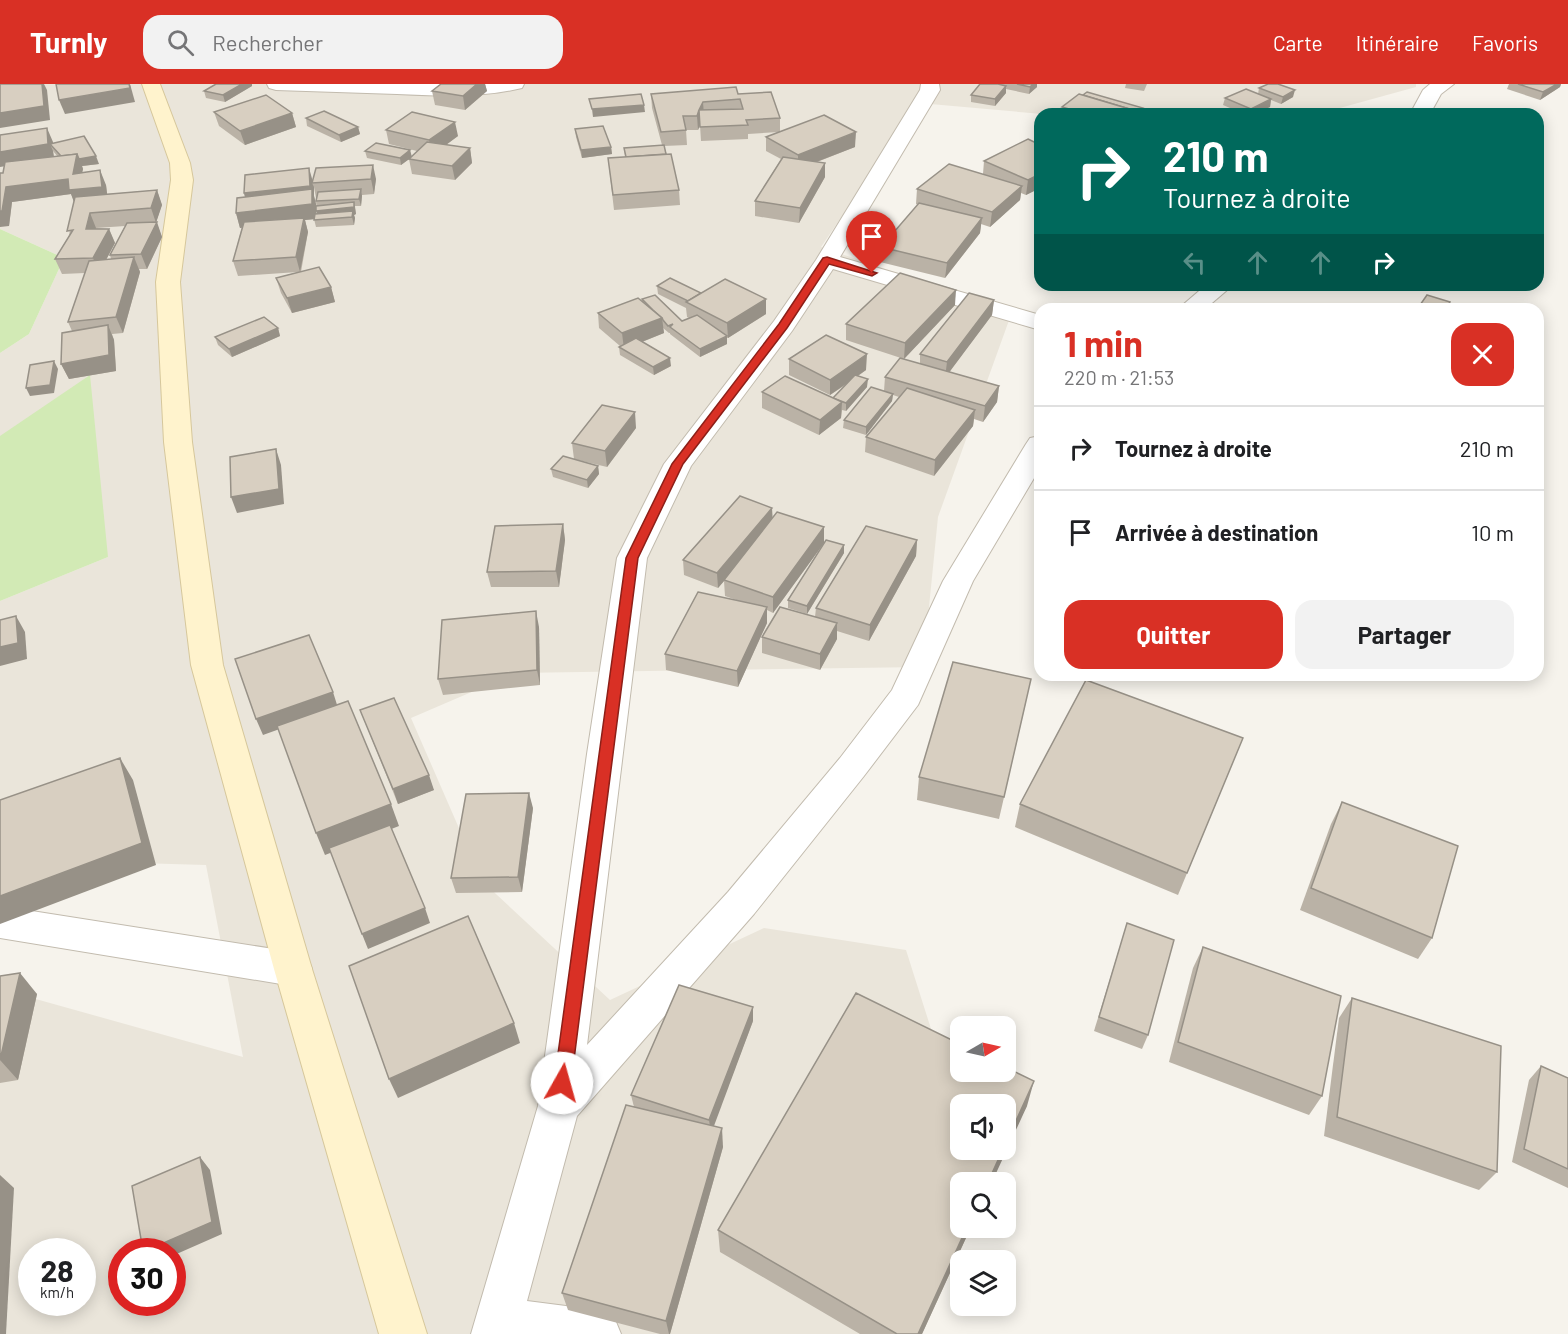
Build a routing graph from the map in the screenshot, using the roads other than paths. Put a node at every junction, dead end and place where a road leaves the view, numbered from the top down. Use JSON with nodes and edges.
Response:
{"nodes":[{"id":1,"x":151,"y":84,"type":"edge"},
{"id":2,"x":276,"y":84,"type":"edge"},
{"id":3,"x":515,"y":84,"type":"edge"},
{"id":4,"x":930,"y":84,"type":"edge"},
{"id":5,"x":1445,"y":84,"type":"edge"},
{"id":6,"x":1423,"y":108,"type":"edge"},
{"id":7,"x":827,"y":260,"type":"junction"},
{"id":8,"x":1213,"y":291,"type":"edge"},
{"id":9,"x":1198,"y":303,"type":"edge"},
{"id":10,"x":1034,"y":321,"type":"edge"},
{"id":11,"x":1034,"y":454,"type":"edge"},
{"id":12,"x":0,"y":922,"type":"edge"},
{"id":13,"x":293,"y":969,"type":"junction"},
{"id":14,"x":559,"y":1106,"type":"junction"},
{"id":15,"x":497,"y":1327,"type":"edge"},
{"id":16,"x":403,"y":1334,"type":"edge"},
{"id":17,"x":597,"y":1334,"type":"edge"}],
"edges":[{"from":1,"to":13,"type":"street"},
{"from":2,"to":3,"type":"street"},
{"from":4,"to":7,"type":"street"},
{"from":5,"to":6,"type":"street"},
{"from":7,"to":10,"type":"street"},
{"from":7,"to":14,"type":"street"},
{"from":8,"to":9,"type":"street"},
{"from":11,"to":14,"type":"street"},
{"from":12,"to":13,"type":"street"},
{"from":13,"to":16,"type":"street"},
{"from":14,"to":15,"type":"street"},
{"from":15,"to":17,"type":"street"}]}
